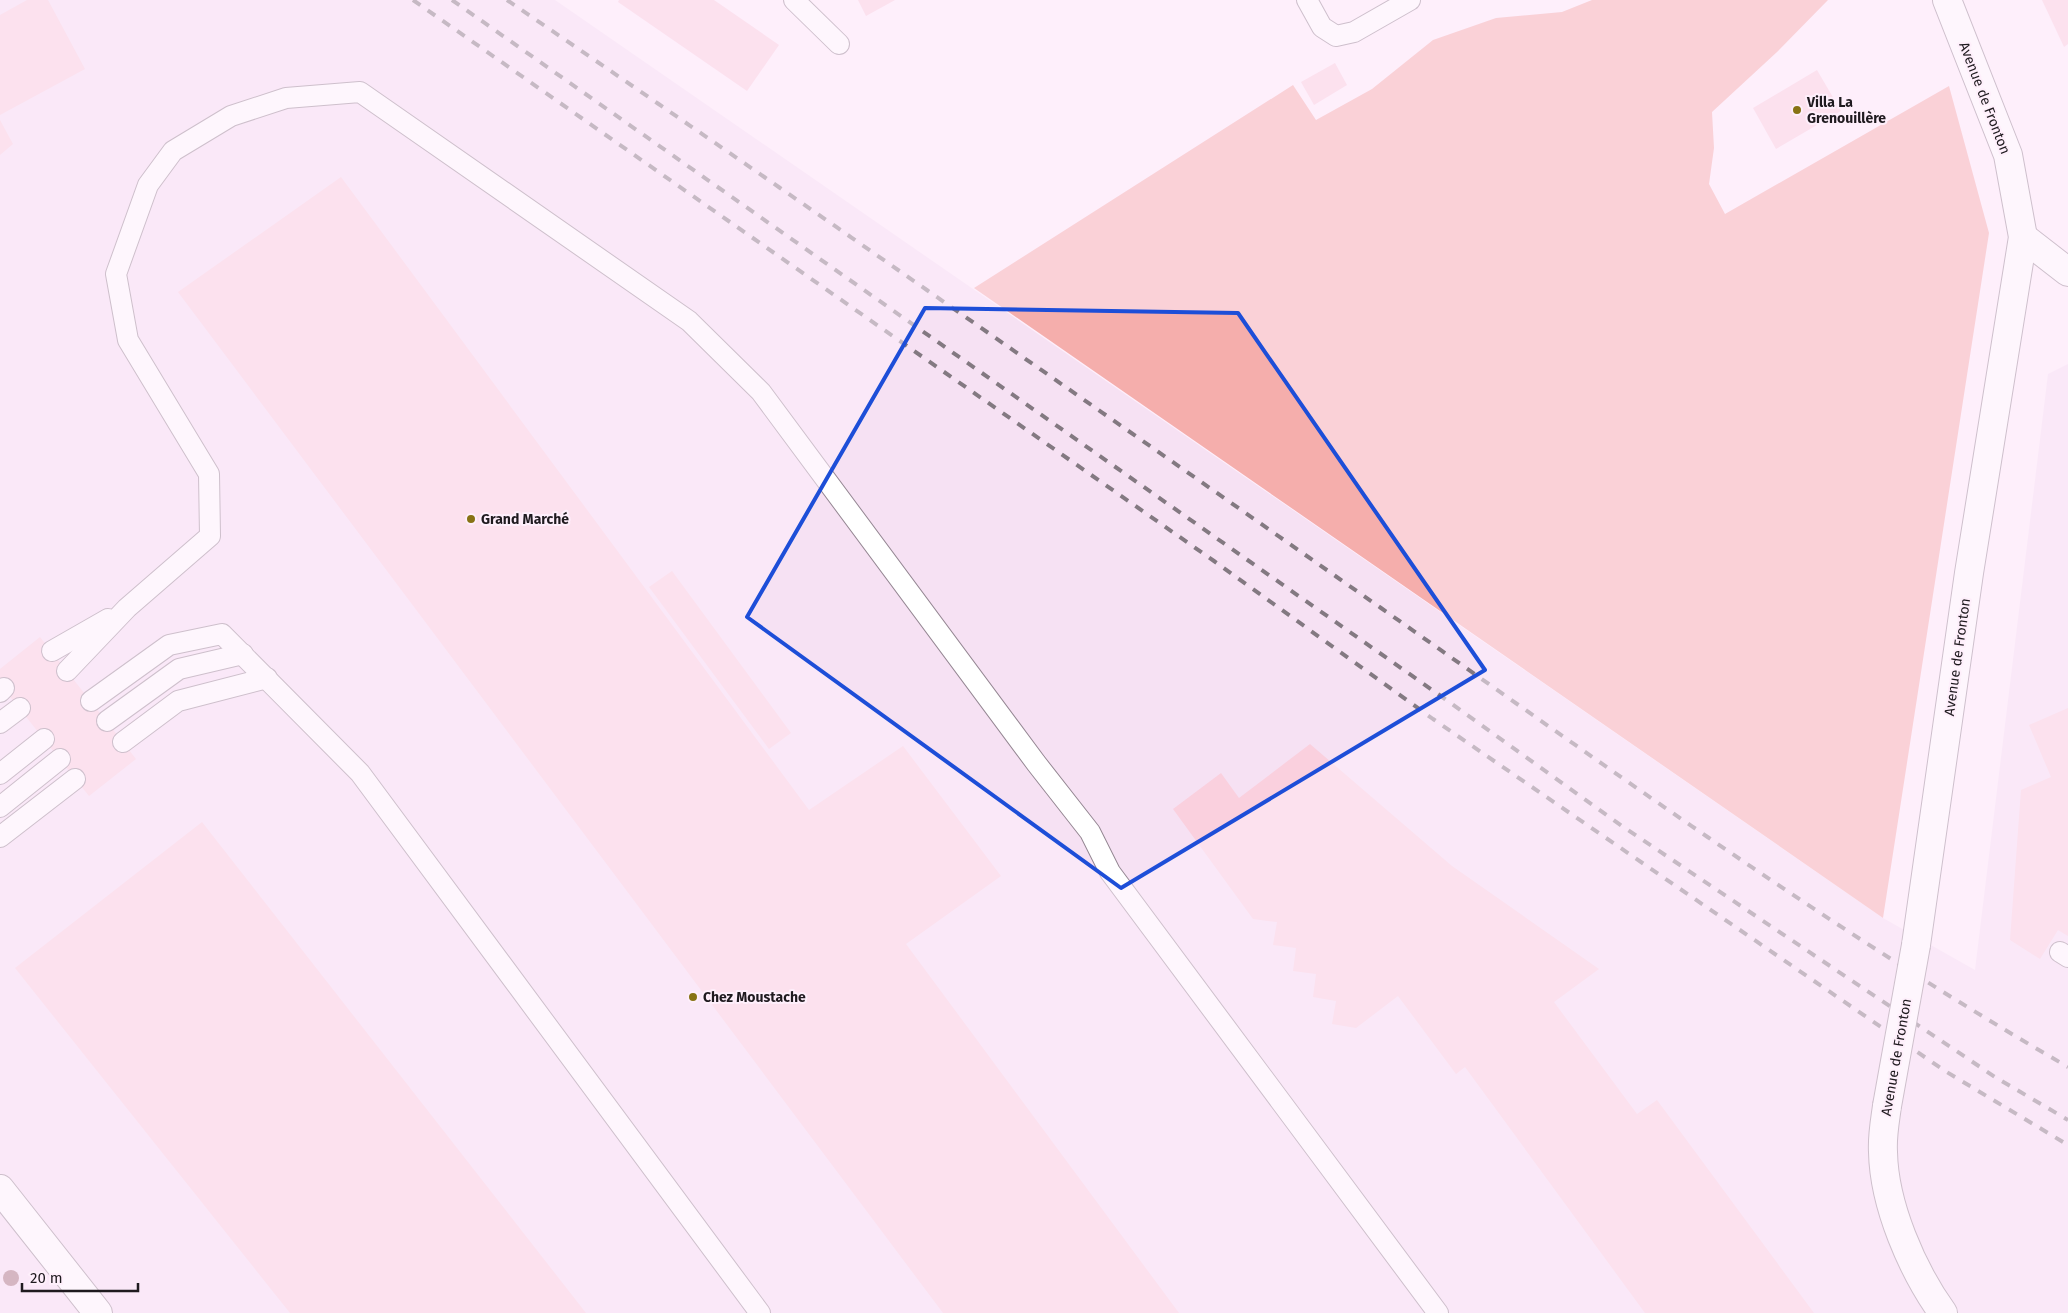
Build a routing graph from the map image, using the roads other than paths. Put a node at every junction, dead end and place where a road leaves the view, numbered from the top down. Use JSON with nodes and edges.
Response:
{"nodes":[{"id":1,"x":794,"y":0,"type":"edge"},
{"id":2,"x":1306,"y":0,"type":"edge"},
{"id":3,"x":1410,"y":0,"type":"edge"},
{"id":4,"x":1947,"y":0,"type":"edge"},
{"id":5,"x":839,"y":44,"type":"dead end"},
{"id":6,"x":2023,"y":236,"type":"junction"},
{"id":7,"x":2068,"y":272,"type":"edge"},
{"id":8,"x":127,"y":608,"type":"junction"},
{"id":9,"x":52,"y":652,"type":"dead end"},
{"id":10,"x":243,"y":654,"type":"junction"},
{"id":11,"x":67,"y":672,"type":"dead end"},
{"id":12,"x":267,"y":678,"type":"junction"},
{"id":13,"x":91,"y":701,"type":"dead end"},
{"id":14,"x":20,"y":708,"type":"dead end"},
{"id":15,"x":106,"y":721,"type":"dead end"},
{"id":16,"x":0,"y":723,"type":"edge"},
{"id":17,"x":44,"y":739,"type":"dead end"},
{"id":18,"x":123,"y":742,"type":"dead end"},
{"id":19,"x":60,"y":759,"type":"dead end"},
{"id":20,"x":0,"y":774,"type":"edge"},
{"id":21,"x":75,"y":779,"type":"dead end"},
{"id":22,"x":0,"y":807,"type":"edge"},
{"id":23,"x":0,"y":837,"type":"edge"},
{"id":24,"x":0,"y":1189,"type":"edge"},
{"id":25,"x":98,"y":1313,"type":"edge"},
{"id":26,"x":760,"y":1313,"type":"edge"},
{"id":27,"x":1438,"y":1313,"type":"edge"},
{"id":28,"x":1943,"y":1313,"type":"edge"}],
"edges":[{"from":1,"to":5,"type":"lane"},
{"from":2,"to":3,"type":"lane"},
{"from":4,"to":6,"type":"street","name":"Avenue de Fronton"},
{"from":6,"to":7,"type":"street"},
{"from":6,"to":28,"type":"street","name":"Avenue de Fronton","bridge":true},
{"from":8,"to":9,"type":"lane"},
{"from":8,"to":11,"type":"lane"},
{"from":8,"to":27,"type":"lane"},
{"from":10,"to":12,"type":"lane"},
{"from":10,"to":13,"type":"lane"},
{"from":10,"to":15,"type":"lane"},
{"from":12,"to":18,"type":"lane"},
{"from":12,"to":26,"type":"lane"},
{"from":14,"to":16,"type":"lane"},
{"from":17,"to":20,"type":"lane"},
{"from":19,"to":22,"type":"lane"},
{"from":21,"to":23,"type":"lane"},
{"from":24,"to":25,"type":"street"}]}
